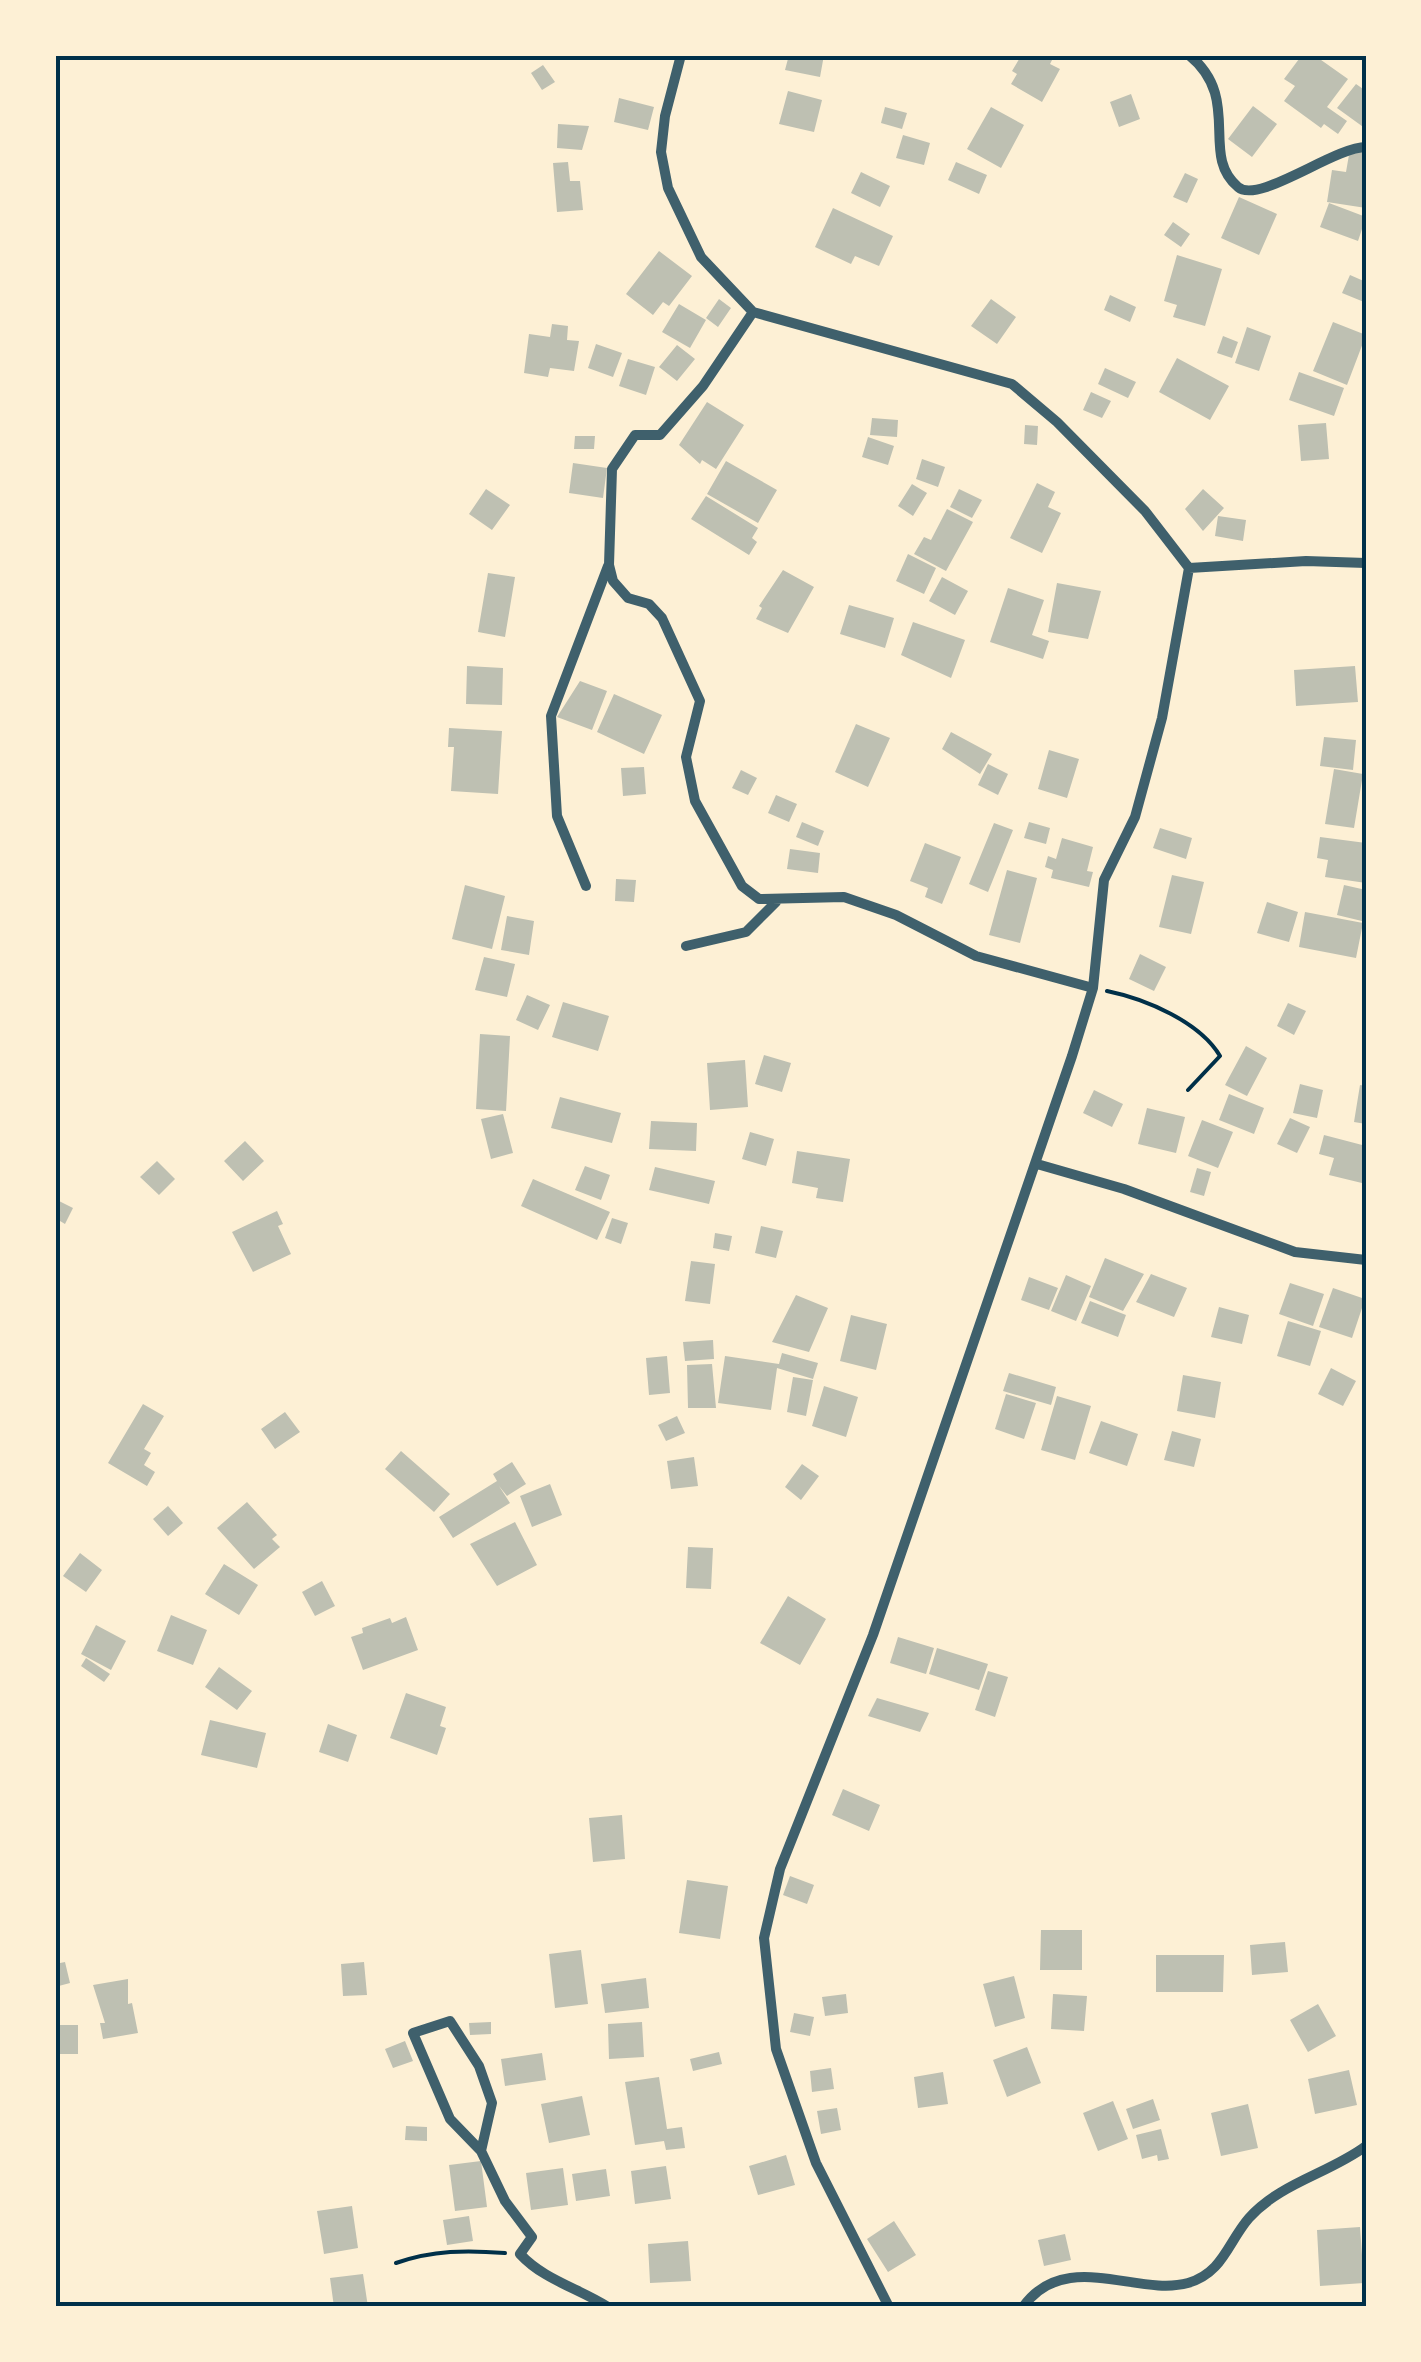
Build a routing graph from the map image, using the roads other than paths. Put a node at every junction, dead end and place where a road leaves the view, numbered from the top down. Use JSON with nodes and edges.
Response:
{"nodes":[{"id":1,"x":681,"y":55,"type":"edge"},
{"id":2,"x":1189,"y":55,"type":"edge"},
{"id":3,"x":1366,"y":146,"type":"edge"},
{"id":4,"x":753,"y":312,"type":"junction"},
{"id":5,"x":1366,"y":564,"type":"edge"},
{"id":6,"x":609,"y":565,"type":"junction"},
{"id":7,"x":1188,"y":568,"type":"junction"},
{"id":8,"x":586,"y":886,"type":"dead end"},
{"id":9,"x":776,"y":902,"type":"junction"},
{"id":10,"x":686,"y":946,"type":"dead end"},
{"id":11,"x":1093,"y":988,"type":"junction"},
{"id":12,"x":1037,"y":1164,"type":"junction"},
{"id":13,"x":1366,"y":1260,"type":"edge"},
{"id":14,"x":1366,"y":2146,"type":"edge"},
{"id":15,"x":481,"y":2152,"type":"junction"},
{"id":16,"x":608,"y":2307,"type":"edge"},
{"id":17,"x":888,"y":2307,"type":"edge"},
{"id":18,"x":1024,"y":2307,"type":"edge"}],
"edges":[{"from":1,"to":4,"type":"street"},
{"from":2,"to":3,"type":"street"},
{"from":4,"to":6,"type":"street"},
{"from":4,"to":7,"type":"street"},
{"from":5,"to":7,"type":"street"},
{"from":6,"to":8,"type":"street"},
{"from":6,"to":9,"type":"street"},
{"from":7,"to":11,"type":"street"},
{"from":9,"to":10,"type":"street"},
{"from":9,"to":11,"type":"street"},
{"from":11,"to":12,"type":"street"},
{"from":12,"to":13,"type":"street"},
{"from":12,"to":17,"type":"street"},
{"from":14,"to":18,"type":"street"},
{"from":15,"to":15,"type":"street"},
{"from":15,"to":16,"type":"street"}]}
